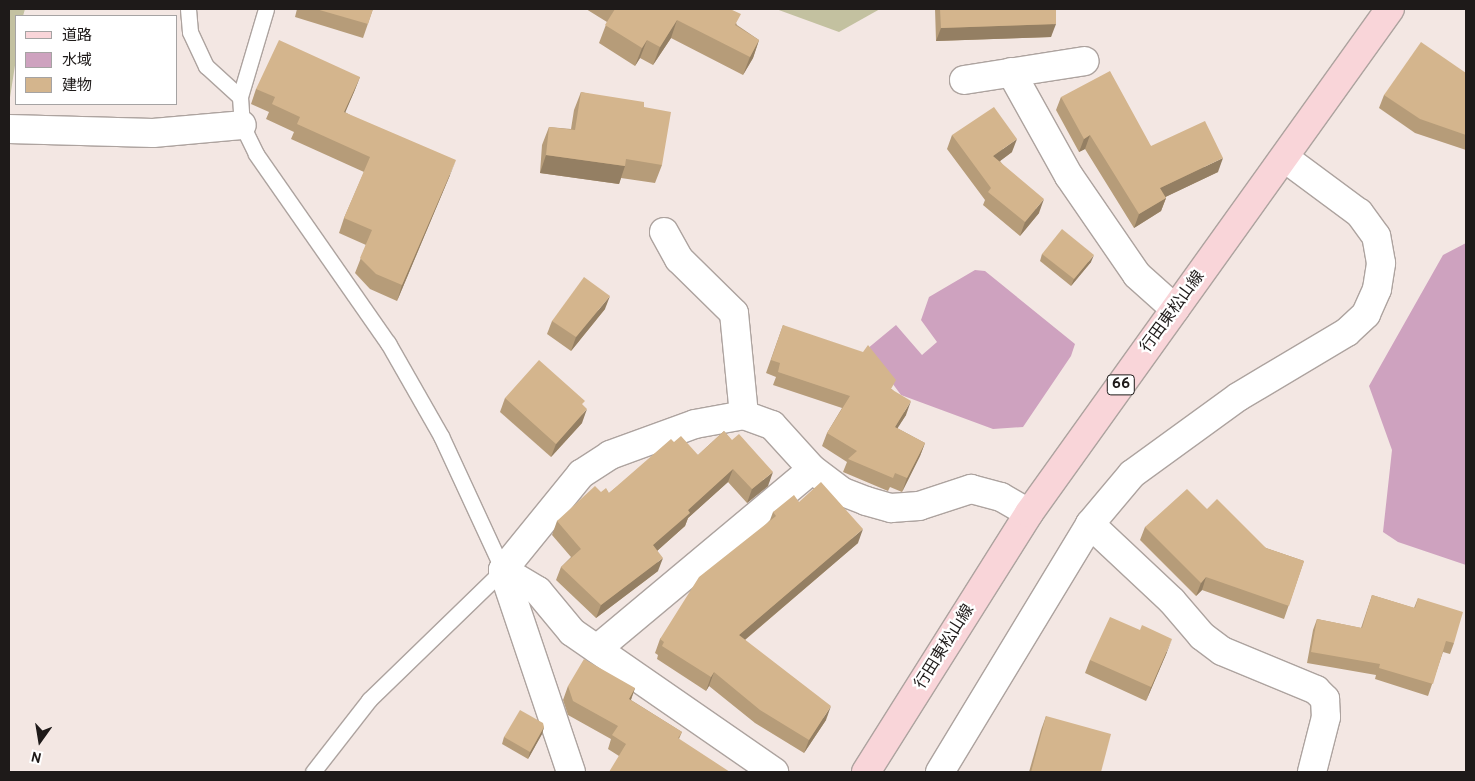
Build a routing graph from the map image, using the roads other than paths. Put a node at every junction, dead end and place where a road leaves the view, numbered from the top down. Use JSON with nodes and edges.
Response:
{"nodes":[{"id":1,"x":188,"y":9,"type":"edge"},
{"id":2,"x":266,"y":9,"type":"edge"},
{"id":3,"x":1390,"y":9,"type":"edge"},
{"id":4,"x":1085,"y":61,"type":"dead end"},
{"id":5,"x":1011,"y":72,"type":"junction"},
{"id":6,"x":964,"y":80,"type":"dead end"},
{"id":7,"x":240,"y":98,"type":"junction"},
{"id":8,"x":242,"y":125,"type":"junction"},
{"id":9,"x":9,"y":130,"type":"edge"},
{"id":10,"x":1285,"y":158,"type":"junction"},
{"id":11,"x":664,"y":232,"type":"dead end"},
{"id":12,"x":1175,"y":309,"type":"junction"},
{"id":13,"x":744,"y":415,"type":"junction"},
{"id":14,"x":812,"y":469,"type":"junction"},
{"id":15,"x":1029,"y":513,"type":"junction"},
{"id":16,"x":1090,"y":524,"type":"junction"},
{"id":17,"x":503,"y":570,"type":"junction"},
{"id":18,"x":597,"y":649,"type":"junction"},
{"id":19,"x":314,"y":772,"type":"edge"},
{"id":20,"x":571,"y":772,"type":"edge"},
{"id":21,"x":774,"y":772,"type":"edge"},
{"id":22,"x":866,"y":772,"type":"edge"},
{"id":23,"x":940,"y":772,"type":"edge"},
{"id":24,"x":1312,"y":772,"type":"edge"}],
"edges":[{"from":1,"to":7,"type":"lane"},
{"from":2,"to":7,"type":"lane"},
{"from":3,"to":10,"type":"main road","name":"行田東松山線","number":"66"},
{"from":4,"to":5,"type":"street"},
{"from":5,"to":6,"type":"street"},
{"from":5,"to":12,"type":"street"},
{"from":7,"to":8,"type":"lane"},
{"from":8,"to":9,"type":"street"},
{"from":8,"to":17,"type":"lane"},
{"from":10,"to":12,"type":"main road","name":"行田東松山線","number":"66"},
{"from":10,"to":16,"type":"street"},
{"from":11,"to":13,"type":"street"},
{"from":12,"to":15,"type":"main road","name":"行田東松山線","number":"66"},
{"from":13,"to":14,"type":"street"},
{"from":13,"to":17,"type":"street"},
{"from":14,"to":15,"type":"street"},
{"from":14,"to":18,"type":"street"},
{"from":15,"to":22,"type":"main road","name":"行田東松山線","number":"66"},
{"from":16,"to":23,"type":"street"},
{"from":16,"to":24,"type":"street"},
{"from":17,"to":18,"type":"street"},
{"from":17,"to":19,"type":"lane"},
{"from":17,"to":20,"type":"street"},
{"from":18,"to":21,"type":"street"}]}
